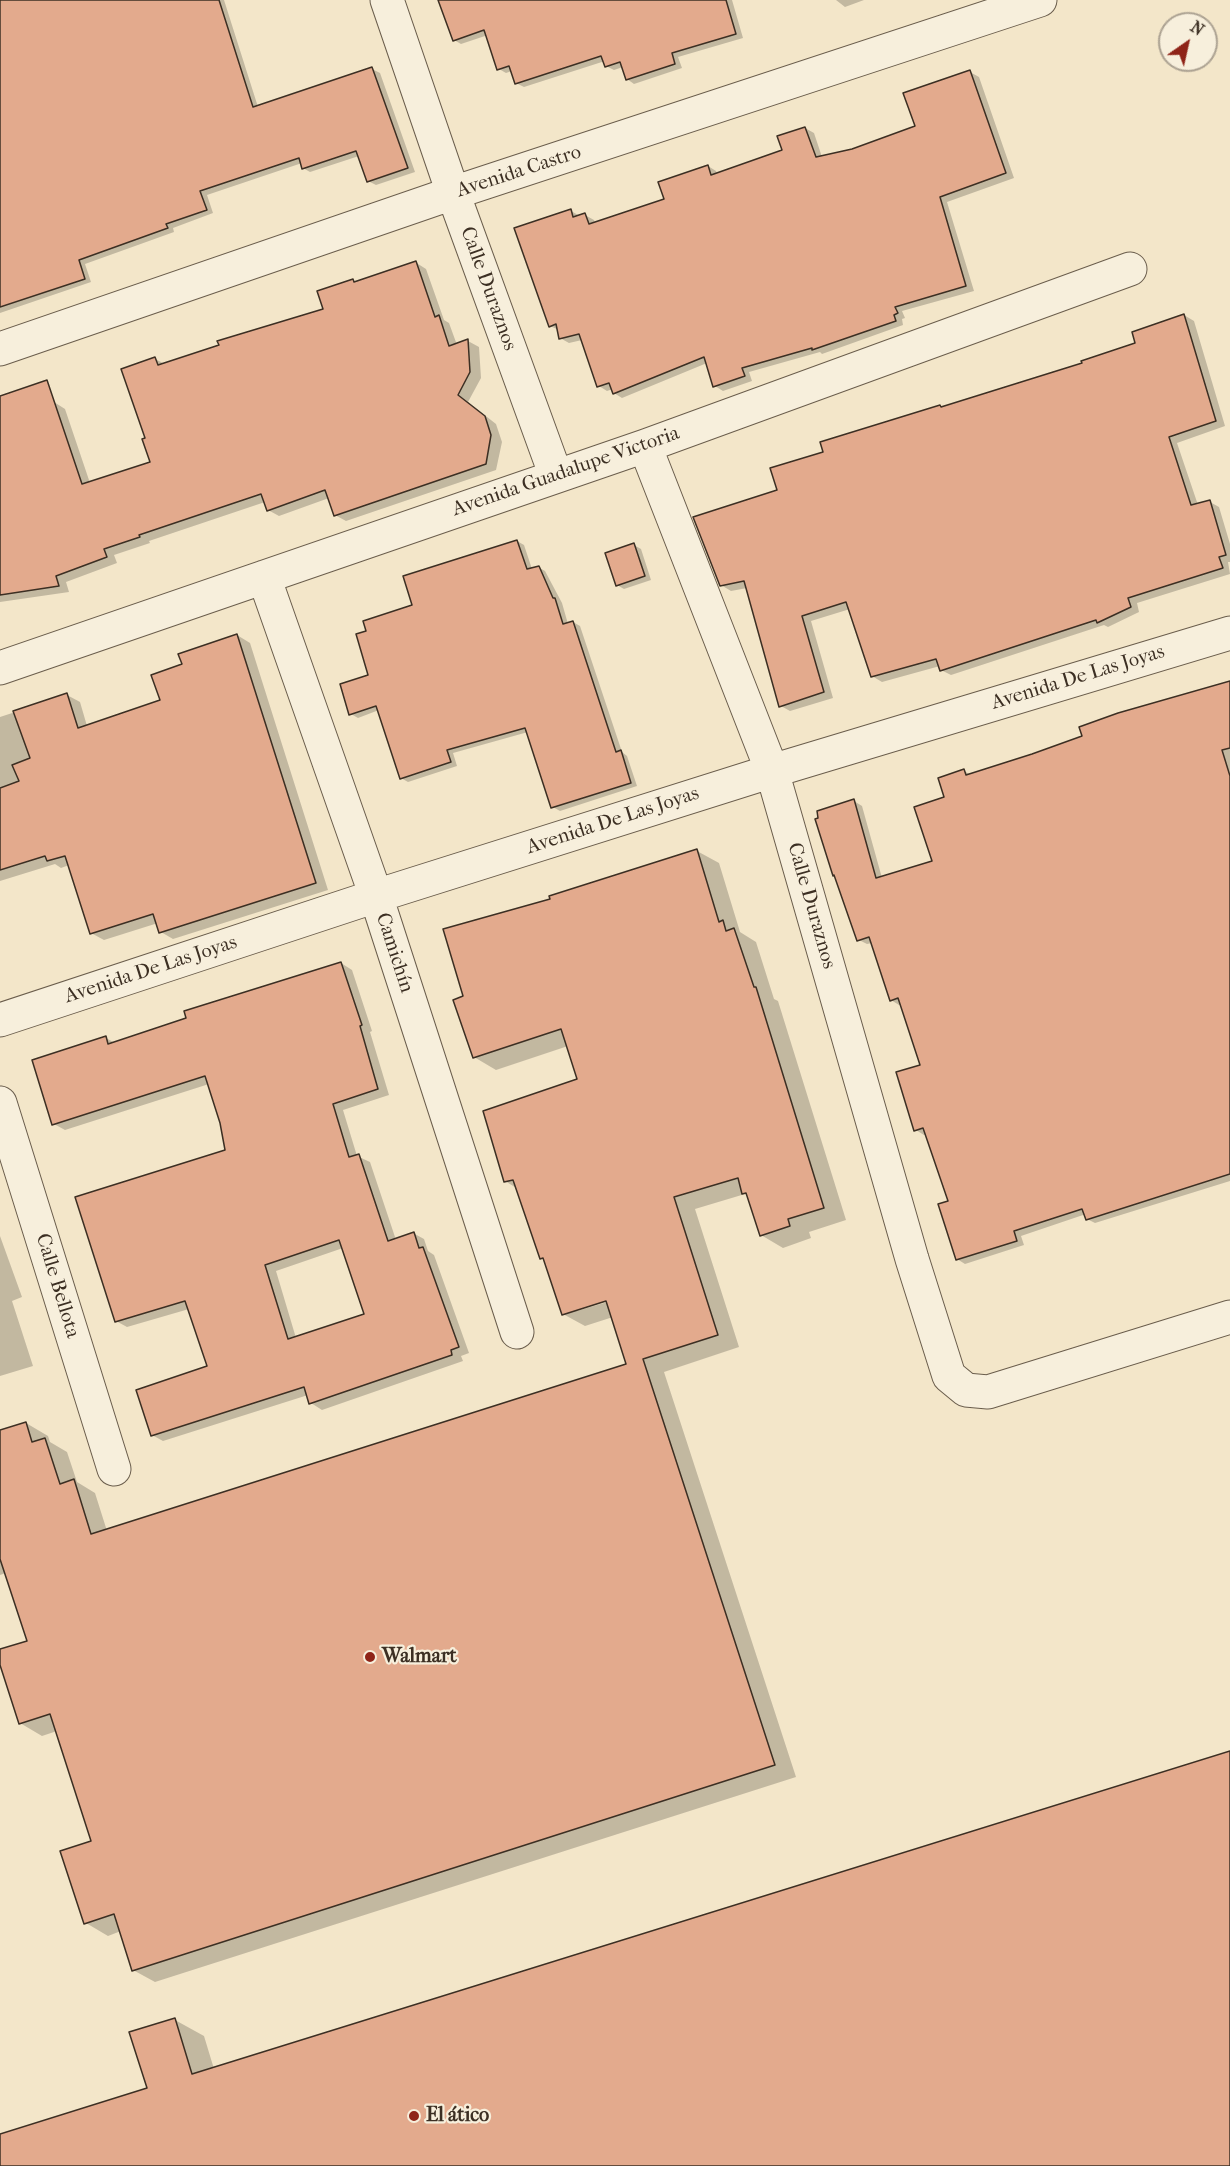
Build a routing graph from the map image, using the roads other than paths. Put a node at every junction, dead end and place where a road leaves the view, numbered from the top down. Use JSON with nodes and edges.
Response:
{"nodes":[{"id":1,"x":387,"y":0,"type":"edge"},
{"id":2,"x":1040,"y":0,"type":"edge"},
{"id":3,"x":453,"y":194,"type":"junction"},
{"id":4,"x":1130,"y":269,"type":"dead end"},
{"id":5,"x":0,"y":349,"type":"edge"},
{"id":6,"x":645,"y":446,"type":"junction"},
{"id":7,"x":556,"y":476,"type":"junction"},
{"id":8,"x":264,"y":578,"type":"junction"},
{"id":9,"x":1230,"y":633,"type":"edge"},
{"id":10,"x":0,"y":668,"type":"edge"},
{"id":11,"x":772,"y":771,"type":"junction"},
{"id":12,"x":376,"y":896,"type":"junction"},
{"id":13,"x":0,"y":1020,"type":"edge"},
{"id":14,"x":0,"y":1103,"type":"edge"},
{"id":15,"x":1230,"y":1317,"type":"edge"},
{"id":16,"x":517,"y":1332,"type":"dead end"},
{"id":17,"x":114,"y":1469,"type":"dead end"}],
"edges":[{"from":1,"to":3,"type":"street","name":"Calle Duraznos"},
{"from":2,"to":3,"type":"street","name":"Avenida Castro"},
{"from":3,"to":5,"type":"street","name":"Avenida Castro"},
{"from":3,"to":7,"type":"street","name":"Calle Duraznos"},
{"from":4,"to":6,"type":"street","name":"Avenida Guadalupe Victoria"},
{"from":6,"to":7,"type":"street","name":"Avenida Guadalupe Victoria"},
{"from":6,"to":11,"type":"street","name":"Calle Duraznos"},
{"from":7,"to":8,"type":"street","name":"Avenida Guadalupe Victoria"},
{"from":8,"to":10,"type":"street","name":"Avenida Guadalupe Victoria"},
{"from":8,"to":12,"type":"street","name":"Camichín"},
{"from":9,"to":11,"type":"street","name":"Avenida De Las Joyas"},
{"from":11,"to":12,"type":"street","name":"Avenida De Las Joyas"},
{"from":11,"to":15,"type":"street","name":"Calle Duraznos"},
{"from":12,"to":13,"type":"street","name":"Avenida De Las Joyas"},
{"from":12,"to":16,"type":"street","name":"Camichín"},
{"from":14,"to":17,"type":"street","name":"Calle Bellota"}]}
